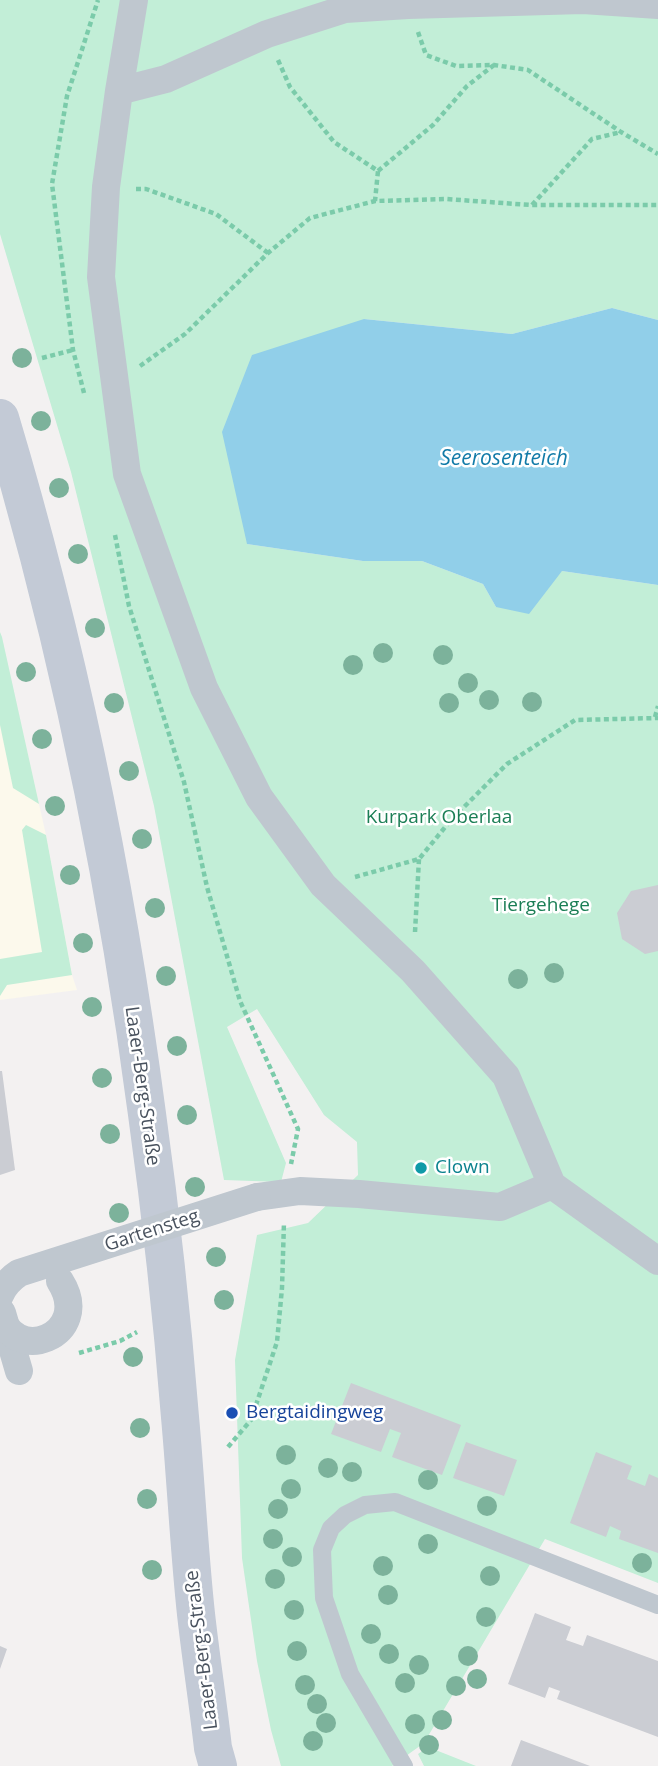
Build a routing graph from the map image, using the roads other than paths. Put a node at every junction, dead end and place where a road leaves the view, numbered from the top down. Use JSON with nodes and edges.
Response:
{"nodes":[{"id":1,"x":134,"y":0,"type":"edge"},
{"id":2,"x":658,"y":5,"type":"edge"},
{"id":3,"x":119,"y":91,"type":"junction"},
{"id":4,"x":0,"y":418,"type":"edge"},
{"id":5,"x":552,"y":1185,"type":"junction"},
{"id":6,"x":658,"y":1261,"type":"edge"},
{"id":7,"x":0,"y":1295,"type":"edge"},
{"id":8,"x":0,"y":1310,"type":"edge"},
{"id":9,"x":19,"y":1371,"type":"dead end"},
{"id":10,"x":658,"y":1605,"type":"edge"},
{"id":11,"x":218,"y":1766,"type":"edge"},
{"id":12,"x":404,"y":1766,"type":"edge"}],
"edges":[{"from":1,"to":3,"type":"street"},
{"from":2,"to":3,"type":"street"},
{"from":3,"to":5,"type":"street"},
{"from":4,"to":11,"type":"main road","name":"Laaer-Berg-Straße"},
{"from":5,"to":6,"type":"street"},
{"from":5,"to":7,"type":"street","name":"Gartensteg","bridge":true},
{"from":8,"to":9,"type":"street","bridge":true},
{"from":10,"to":12,"type":"lane"}]}
